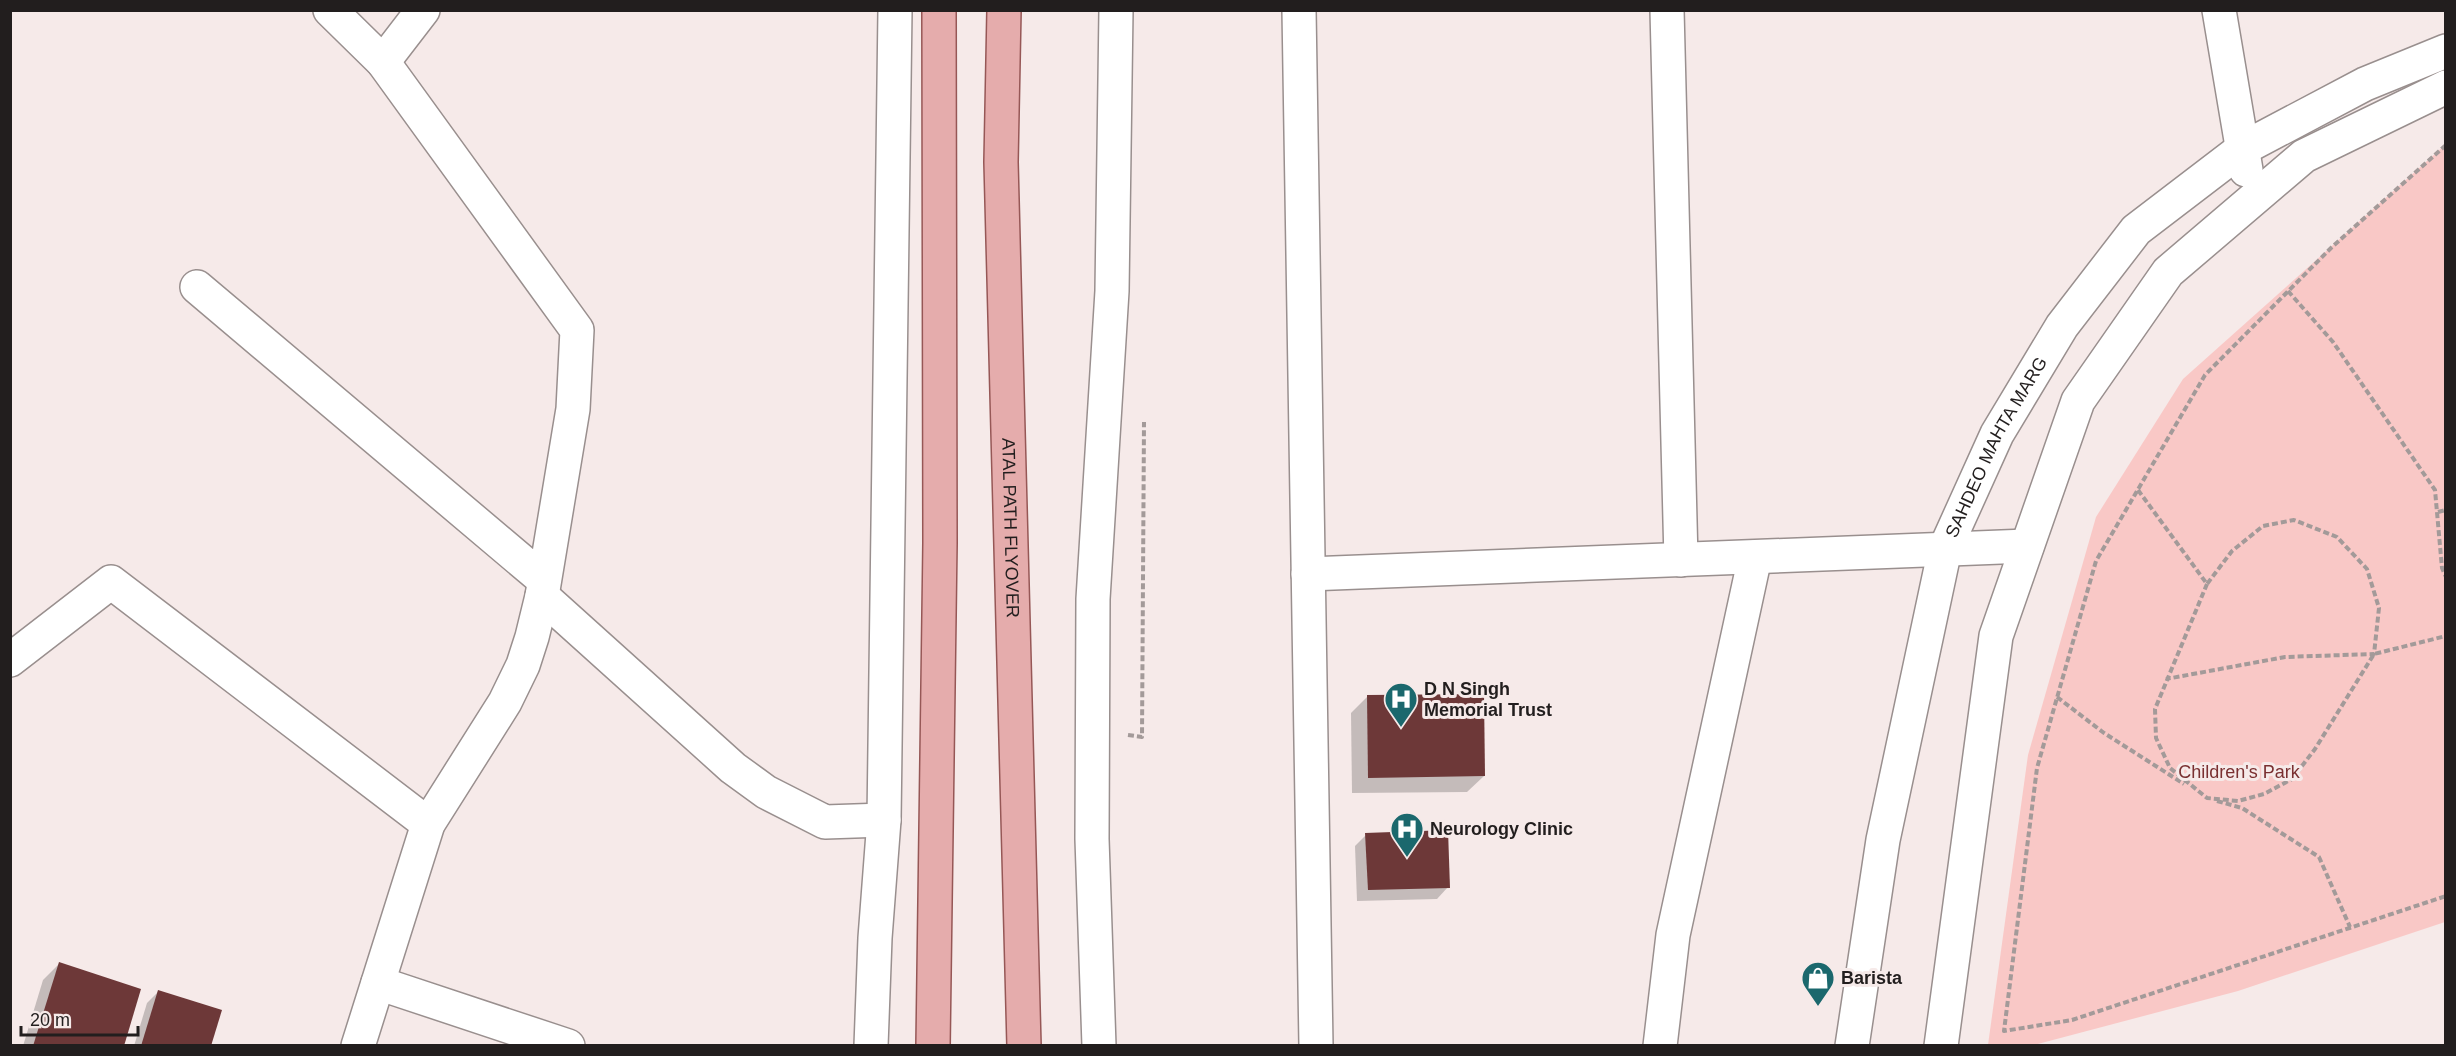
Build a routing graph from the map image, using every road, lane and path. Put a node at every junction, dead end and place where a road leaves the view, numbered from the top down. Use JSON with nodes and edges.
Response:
{"nodes":[{"id":1,"x":330,"y":10,"type":"edge"},
{"id":2,"x":423,"y":10,"type":"edge"},
{"id":3,"x":895,"y":10,"type":"edge"},
{"id":4,"x":939,"y":10,"type":"edge"},
{"id":5,"x":1004,"y":10,"type":"edge"},
{"id":6,"x":1116,"y":10,"type":"edge"},
{"id":7,"x":1299,"y":10,"type":"edge"},
{"id":8,"x":1667,"y":10,"type":"edge"},
{"id":9,"x":2220,"y":10,"type":"edge"},
{"id":10,"x":2445,"y":51,"type":"edge"},
{"id":11,"x":383,"y":62,"type":"junction"},
{"id":12,"x":2445,"y":87,"type":"edge"},
{"id":13,"x":2445,"y":145,"type":"edge"},
{"id":14,"x":2242,"y":149,"type":"junction"},
{"id":15,"x":2251,"y":202,"type":"junction"},
{"id":16,"x":197,"y":287,"type":"dead end"},
{"id":17,"x":2288,"y":291,"type":"junction"},
{"id":18,"x":2138,"y":490,"type":"junction"},
{"id":19,"x":2445,"y":510,"type":"edge"},
{"id":20,"x":2438,"y":512,"type":"junction"},
{"id":21,"x":2027,"y":546,"type":"junction"},
{"id":22,"x":1945,"y":549,"type":"junction"},
{"id":23,"x":1755,"y":557,"type":"junction"},
{"id":24,"x":1681,"y":560,"type":"junction"},
{"id":25,"x":1308,"y":574,"type":"junction"},
{"id":26,"x":2445,"y":577,"type":"edge"},
{"id":27,"x":2207,"y":584,"type":"junction"},
{"id":28,"x":543,"y":588,"type":"junction"},
{"id":29,"x":2445,"y":636,"type":"edge"},
{"id":30,"x":2374,"y":654,"type":"junction"},
{"id":31,"x":10,"y":660,"type":"edge"},
{"id":32,"x":2166,"y":679,"type":"junction"},
{"id":33,"x":2057,"y":697,"type":"junction"},
{"id":34,"x":2207,"y":798,"type":"junction"},
{"id":35,"x":884,"y":820,"type":"junction"},
{"id":36,"x":428,"y":824,"type":"junction"},
{"id":37,"x":2445,"y":896,"type":"edge"},
{"id":38,"x":2350,"y":927,"type":"junction"},
{"id":39,"x":378,"y":983,"type":"junction"},
{"id":40,"x":358,"y":1046,"type":"edge"},
{"id":41,"x":568,"y":1046,"type":"edge"},
{"id":42,"x":872,"y":1046,"type":"edge"},
{"id":43,"x":933,"y":1046,"type":"edge"},
{"id":44,"x":1024,"y":1046,"type":"edge"},
{"id":45,"x":1099,"y":1046,"type":"edge"},
{"id":46,"x":1316,"y":1046,"type":"edge"},
{"id":47,"x":1660,"y":1046,"type":"edge"},
{"id":48,"x":1852,"y":1046,"type":"edge"},
{"id":49,"x":1941,"y":1046,"type":"edge"}],
"edges":[{"from":1,"to":11,"type":"street"},
{"from":2,"to":11,"type":"street"},
{"from":3,"to":35,"type":"street"},
{"from":4,"to":43,"type":"main road"},
{"from":5,"to":44,"type":"main road","name":"ATAL PATH FLYOVER"},
{"from":6,"to":45,"type":"street"},
{"from":7,"to":25,"type":"street"},
{"from":8,"to":24,"type":"street"},
{"from":9,"to":14,"type":"street"},
{"from":10,"to":14,"type":"street","name":"SAHDEO MAHTA MARG"},
{"from":11,"to":28,"type":"street"},
{"from":12,"to":15,"type":"street"},
{"from":13,"to":17,"type":"path"},
{"from":14,"to":15,"type":"street"},
{"from":14,"to":22,"type":"street","name":"SAHDEO MAHTA MARG"},
{"from":15,"to":21,"type":"street"},
{"from":16,"to":28,"type":"street"},
{"from":17,"to":18,"type":"path"},
{"from":17,"to":20,"type":"path"},
{"from":18,"to":27,"type":"path"},
{"from":18,"to":33,"type":"path"},
{"from":19,"to":20,"type":"path"},
{"from":20,"to":26,"type":"path"},
{"from":21,"to":22,"type":"street"},
{"from":21,"to":49,"type":"street"},
{"from":22,"to":23,"type":"street"},
{"from":22,"to":48,"type":"street","name":"SAHDEO MAHTA MARG"},
{"from":23,"to":24,"type":"street"},
{"from":23,"to":47,"type":"street"},
{"from":24,"to":25,"type":"street"},
{"from":25,"to":46,"type":"street"},
{"from":27,"to":30,"type":"path"},
{"from":27,"to":32,"type":"path"},
{"from":28,"to":35,"type":"street"},
{"from":28,"to":36,"type":"street"},
{"from":29,"to":30,"type":"path"},
{"from":30,"to":32,"type":"path"},
{"from":30,"to":34,"type":"path"},
{"from":31,"to":36,"type":"street"},
{"from":32,"to":34,"type":"path"},
{"from":33,"to":34,"type":"path"},
{"from":33,"to":38,"type":"path"},
{"from":34,"to":38,"type":"path"},
{"from":35,"to":42,"type":"street"},
{"from":36,"to":39,"type":"street"},
{"from":37,"to":38,"type":"path"},
{"from":39,"to":40,"type":"street"},
{"from":39,"to":41,"type":"street"}]}
